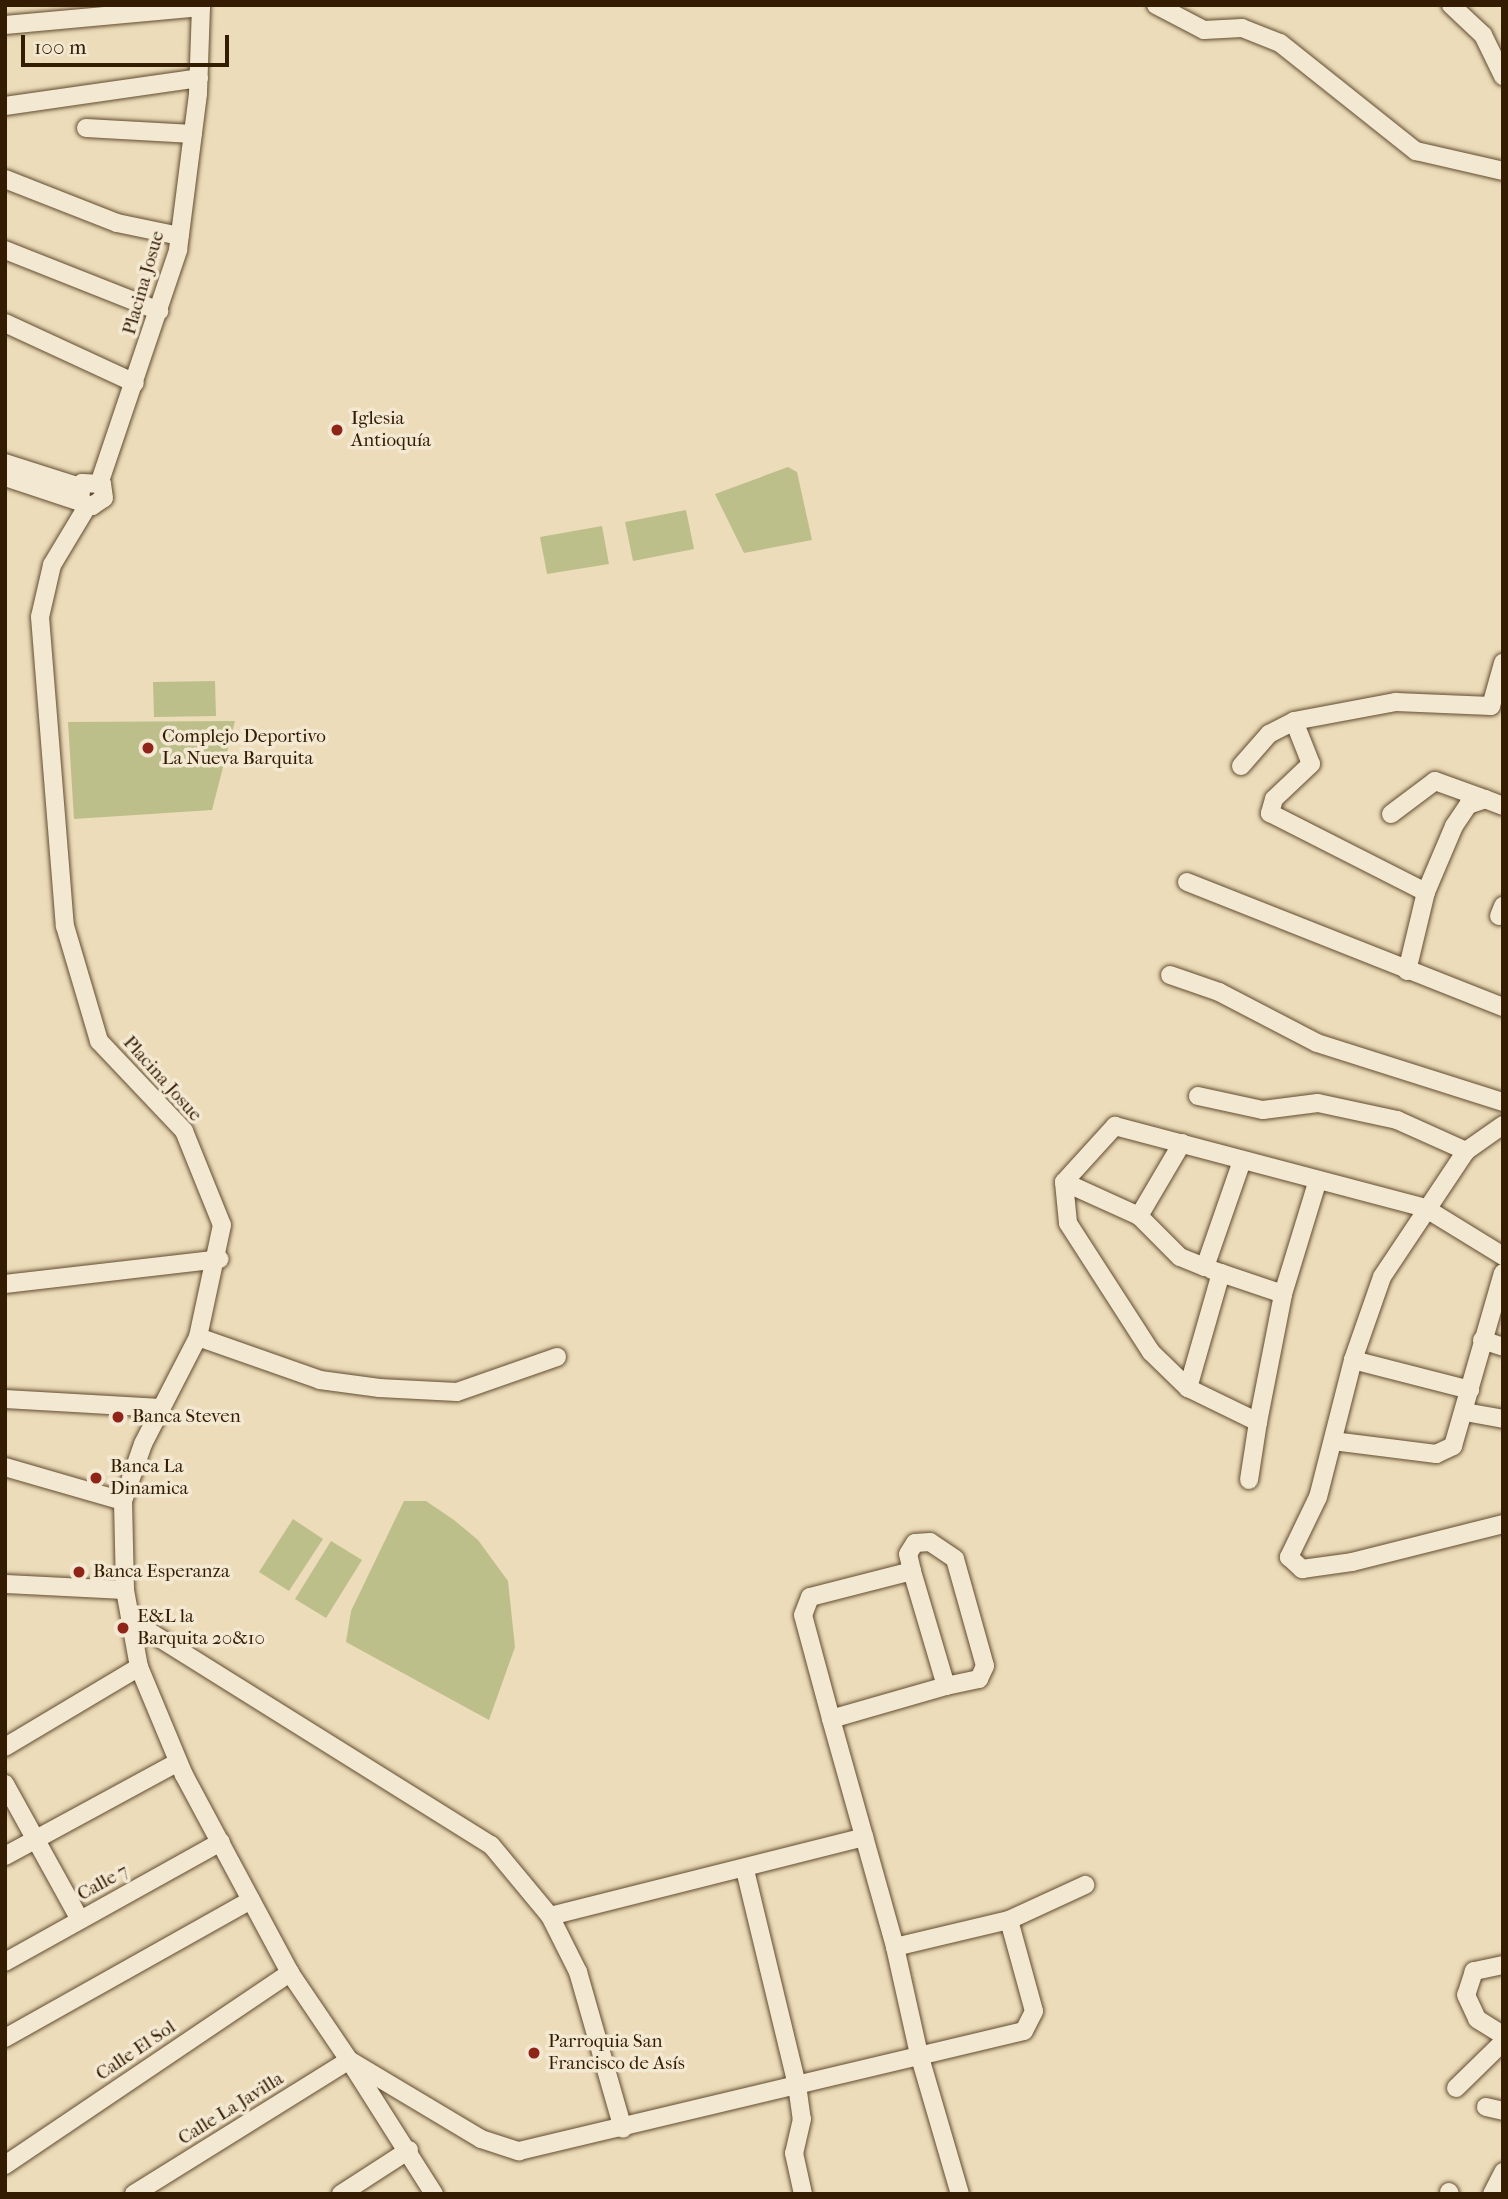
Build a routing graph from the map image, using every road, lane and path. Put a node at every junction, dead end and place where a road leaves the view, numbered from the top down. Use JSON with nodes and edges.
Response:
{"nodes":[{"id":1,"x":1156,"y":5,"type":"edge"},
{"id":2,"x":1451,"y":5,"type":"edge"},
{"id":3,"x":201,"y":6,"type":"edge"},
{"id":4,"x":102,"y":9,"type":"edge"},
{"id":5,"x":27,"y":14,"type":"edge"},
{"id":6,"x":5,"y":25,"type":"edge"},
{"id":7,"x":1503,"y":76,"type":"edge"},
{"id":8,"x":198,"y":78,"type":"junction"},
{"id":9,"x":5,"y":106,"type":"edge"},
{"id":10,"x":86,"y":128,"type":"dead end"},
{"id":11,"x":193,"y":134,"type":"junction"},
{"id":12,"x":1503,"y":171,"type":"edge"},
{"id":13,"x":5,"y":178,"type":"edge"},
{"id":14,"x":180,"y":236,"type":"junction"},
{"id":15,"x":5,"y":250,"type":"edge"},
{"id":16,"x":159,"y":311,"type":"junction"},
{"id":17,"x":5,"y":323,"type":"edge"},
{"id":18,"x":135,"y":383,"type":"junction"},
{"id":19,"x":5,"y":463,"type":"edge"},
{"id":20,"x":5,"y":477,"type":"edge"},
{"id":21,"x":82,"y":497,"type":"junction"},
{"id":22,"x":1503,"y":663,"type":"edge"},
{"id":23,"x":1294,"y":721,"type":"junction"},
{"id":24,"x":1241,"y":766,"type":"dead end"},
{"id":25,"x":1485,"y":799,"type":"junction"},
{"id":26,"x":1503,"y":806,"type":"edge"},
{"id":27,"x":1391,"y":814,"type":"dead end"},
{"id":28,"x":1187,"y":882,"type":"dead end"},
{"id":29,"x":1426,"y":892,"type":"junction"},
{"id":30,"x":1407,"y":971,"type":"junction"},
{"id":31,"x":1170,"y":975,"type":"dead end"},
{"id":32,"x":1503,"y":1007,"type":"edge"},
{"id":33,"x":1198,"y":1096,"type":"dead end"},
{"id":34,"x":1503,"y":1102,"type":"edge"},
{"id":35,"x":1503,"y":1125,"type":"edge"},
{"id":36,"x":1182,"y":1143,"type":"junction"},
{"id":37,"x":1466,"y":1151,"type":"junction"},
{"id":38,"x":1242,"y":1161,"type":"junction"},
{"id":39,"x":1064,"y":1182,"type":"junction"},
{"id":40,"x":1317,"y":1183,"type":"junction"},
{"id":41,"x":1425,"y":1208,"type":"junction"},
{"id":42,"x":1139,"y":1216,"type":"junction"},
{"id":43,"x":1503,"y":1256,"type":"edge"},
{"id":44,"x":220,"y":1259,"type":"junction"},
{"id":45,"x":1213,"y":1270,"type":"junction"},
{"id":46,"x":1503,"y":1273,"type":"edge"},
{"id":47,"x":5,"y":1284,"type":"edge"},
{"id":48,"x":1283,"y":1294,"type":"junction"},
{"id":49,"x":198,"y":1337,"type":"junction"},
{"id":50,"x":1482,"y":1340,"type":"junction"},
{"id":51,"x":1503,"y":1347,"type":"edge"},
{"id":52,"x":557,"y":1357,"type":"dead end"},
{"id":53,"x":1353,"y":1360,"type":"junction"},
{"id":54,"x":1188,"y":1388,"type":"junction"},
{"id":55,"x":1470,"y":1390,"type":"junction"},
{"id":56,"x":5,"y":1399,"type":"edge"},
{"id":57,"x":161,"y":1408,"type":"junction"},
{"id":58,"x":1465,"y":1412,"type":"junction"},
{"id":59,"x":1503,"y":1419,"type":"edge"},
{"id":60,"x":1258,"y":1422,"type":"junction"},
{"id":61,"x":1333,"y":1441,"type":"junction"},
{"id":62,"x":5,"y":1467,"type":"edge"},
{"id":63,"x":1249,"y":1480,"type":"dead end"},
{"id":64,"x":123,"y":1501,"type":"junction"},
{"id":65,"x":1503,"y":1524,"type":"edge"},
{"id":66,"x":912,"y":1571,"type":"junction"},
{"id":67,"x":5,"y":1584,"type":"edge"},
{"id":68,"x":125,"y":1590,"type":"junction"},
{"id":69,"x":132,"y":1621,"type":"junction"},
{"id":70,"x":139,"y":1667,"type":"junction"},
{"id":71,"x":946,"y":1686,"type":"junction"},
{"id":72,"x":831,"y":1719,"type":"junction"},
{"id":73,"x":5,"y":1747,"type":"edge"},
{"id":74,"x":178,"y":1762,"type":"junction"},
{"id":75,"x":5,"y":1784,"type":"edge"},
{"id":76,"x":864,"y":1838,"type":"junction"},
{"id":77,"x":36,"y":1839,"type":"junction"},
{"id":78,"x":222,"y":1842,"type":"junction"},
{"id":79,"x":5,"y":1856,"type":"edge"},
{"id":80,"x":745,"y":1870,"type":"junction"},
{"id":81,"x":1085,"y":1885,"type":"dead end"},
{"id":82,"x":251,"y":1900,"type":"junction"},
{"id":83,"x":550,"y":1916,"type":"junction"},
{"id":84,"x":79,"y":1920,"type":"junction"},
{"id":85,"x":1009,"y":1920,"type":"junction"},
{"id":86,"x":895,"y":1947,"type":"junction"},
{"id":87,"x":5,"y":1962,"type":"edge"},
{"id":88,"x":1503,"y":1965,"type":"edge"},
{"id":89,"x":290,"y":1973,"type":"junction"},
{"id":90,"x":1503,"y":2035,"type":"edge"},
{"id":91,"x":5,"y":2038,"type":"edge"},
{"id":92,"x":1503,"y":2042,"type":"edge"},
{"id":93,"x":919,"y":2054,"type":"junction"},
{"id":94,"x":349,"y":2060,"type":"junction"},
{"id":95,"x":797,"y":2085,"type":"junction"},
{"id":96,"x":1456,"y":2088,"type":"dead end"},
{"id":97,"x":623,"y":2129,"type":"junction"},
{"id":98,"x":409,"y":2150,"type":"junction"},
{"id":99,"x":6,"y":2163,"type":"edge"},
{"id":100,"x":1503,"y":2172,"type":"edge"},
{"id":101,"x":342,"y":2193,"type":"edge"},
{"id":102,"x":134,"y":2194,"type":"edge"},
{"id":103,"x":434,"y":2194,"type":"edge"},
{"id":104,"x":803,"y":2194,"type":"edge"},
{"id":105,"x":960,"y":2194,"type":"edge"},
{"id":106,"x":1492,"y":2194,"type":"edge"}],
"edges":[{"from":1,"to":12,"type":"street"},
{"from":2,"to":7,"type":"street"},
{"from":3,"to":4,"type":"street"},
{"from":3,"to":8,"type":"street","name":"Placina Josue"},
{"from":4,"to":5,"type":"street"},
{"from":5,"to":6,"type":"street"},
{"from":8,"to":9,"type":"street"},
{"from":8,"to":11,"type":"street","name":"Placina Josue"},
{"from":10,"to":11,"type":"street"},
{"from":11,"to":14,"type":"street","name":"Placina Josue"},
{"from":13,"to":14,"type":"street"},
{"from":14,"to":16,"type":"street","name":"Placina Josue"},
{"from":15,"to":16,"type":"street"},
{"from":16,"to":18,"type":"street","name":"Placina Josue"},
{"from":17,"to":18,"type":"street"},
{"from":18,"to":21,"type":"street","name":"Placina Josue"},
{"from":19,"to":21,"type":"street"},
{"from":20,"to":21,"type":"street"},
{"from":21,"to":44,"type":"street","name":"Placina Josue"},
{"from":22,"to":23,"type":"street"},
{"from":23,"to":24,"type":"street"},
{"from":23,"to":29,"type":"street"},
{"from":25,"to":26,"type":"street"},
{"from":25,"to":27,"type":"street"},
{"from":25,"to":29,"type":"street"},
{"from":28,"to":30,"type":"street"},
{"from":29,"to":30,"type":"street"},
{"from":30,"to":32,"type":"street"},
{"from":31,"to":34,"type":"street"},
{"from":33,"to":37,"type":"street"},
{"from":35,"to":37,"type":"street"},
{"from":36,"to":38,"type":"street"},
{"from":36,"to":39,"type":"street"},
{"from":36,"to":42,"type":"street"},
{"from":37,"to":41,"type":"street"},
{"from":38,"to":40,"type":"street"},
{"from":38,"to":45,"type":"street"},
{"from":39,"to":42,"type":"street"},
{"from":39,"to":54,"type":"street"},
{"from":40,"to":41,"type":"street"},
{"from":40,"to":48,"type":"street"},
{"from":41,"to":43,"type":"street"},
{"from":41,"to":53,"type":"street"},
{"from":42,"to":45,"type":"street"},
{"from":44,"to":47,"type":"street"},
{"from":44,"to":49,"type":"street","name":"Placina Josue"},
{"from":45,"to":48,"type":"street"},
{"from":45,"to":54,"type":"street"},
{"from":46,"to":50,"type":"street"},
{"from":48,"to":60,"type":"street"},
{"from":49,"to":52,"type":"street"},
{"from":49,"to":57,"type":"street","name":"Placina Josue"},
{"from":50,"to":51,"type":"street"},
{"from":50,"to":55,"type":"street"},
{"from":53,"to":55,"type":"street"},
{"from":53,"to":61,"type":"street"},
{"from":54,"to":60,"type":"street"},
{"from":55,"to":58,"type":"street"},
{"from":56,"to":57,"type":"street"},
{"from":57,"to":64,"type":"street","name":"Placina Josue"},
{"from":58,"to":59,"type":"street"},
{"from":58,"to":61,"type":"street"},
{"from":60,"to":63,"type":"street"},
{"from":61,"to":65,"type":"street"},
{"from":62,"to":64,"type":"street"},
{"from":64,"to":68,"type":"street","name":"Placina Josue"},
{"from":66,"to":71,"type":"street"},
{"from":66,"to":71,"type":"street"},
{"from":66,"to":72,"type":"street"},
{"from":67,"to":68,"type":"street"},
{"from":68,"to":69,"type":"street","name":"Placina Josue"},
{"from":69,"to":70,"type":"street","name":"Placina Josue"},
{"from":69,"to":83,"type":"street"},
{"from":70,"to":73,"type":"street"},
{"from":70,"to":74,"type":"street","name":"Placina Josue"},
{"from":71,"to":72,"type":"street"},
{"from":72,"to":76,"type":"street"},
{"from":74,"to":77,"type":"street"},
{"from":74,"to":78,"type":"street","name":"Placina Josue"},
{"from":75,"to":77,"type":"street"},
{"from":76,"to":80,"type":"street"},
{"from":76,"to":86,"type":"street"},
{"from":77,"to":79,"type":"street"},
{"from":77,"to":84,"type":"street"},
{"from":78,"to":82,"type":"street","name":"Placina Josue"},
{"from":78,"to":84,"type":"street","name":"Calle 7"},
{"from":80,"to":83,"type":"street"},
{"from":80,"to":95,"type":"street"},
{"from":81,"to":85,"type":"street"},
{"from":82,"to":89,"type":"street","name":"Placina Josue"},
{"from":82,"to":91,"type":"street"},
{"from":83,"to":97,"type":"street"},
{"from":84,"to":87,"type":"street","name":"Calle 7"},
{"from":85,"to":86,"type":"street"},
{"from":85,"to":93,"type":"street"},
{"from":86,"to":93,"type":"street"},
{"from":88,"to":90,"type":"street"},
{"from":89,"to":94,"type":"street","name":"Placina Josue"},
{"from":89,"to":99,"type":"street","name":"Calle El Sol"},
{"from":92,"to":96,"type":"street"},
{"from":93,"to":95,"type":"street"},
{"from":93,"to":105,"type":"street"},
{"from":94,"to":97,"type":"street"},
{"from":94,"to":98,"type":"street","name":"Placina Josue"},
{"from":94,"to":102,"type":"street","name":"Calle La Javilla"},
{"from":95,"to":97,"type":"street"},
{"from":95,"to":104,"type":"street"},
{"from":98,"to":101,"type":"street"},
{"from":98,"to":103,"type":"street","name":"Placina Josue"},
{"from":100,"to":106,"type":"street"}]}
